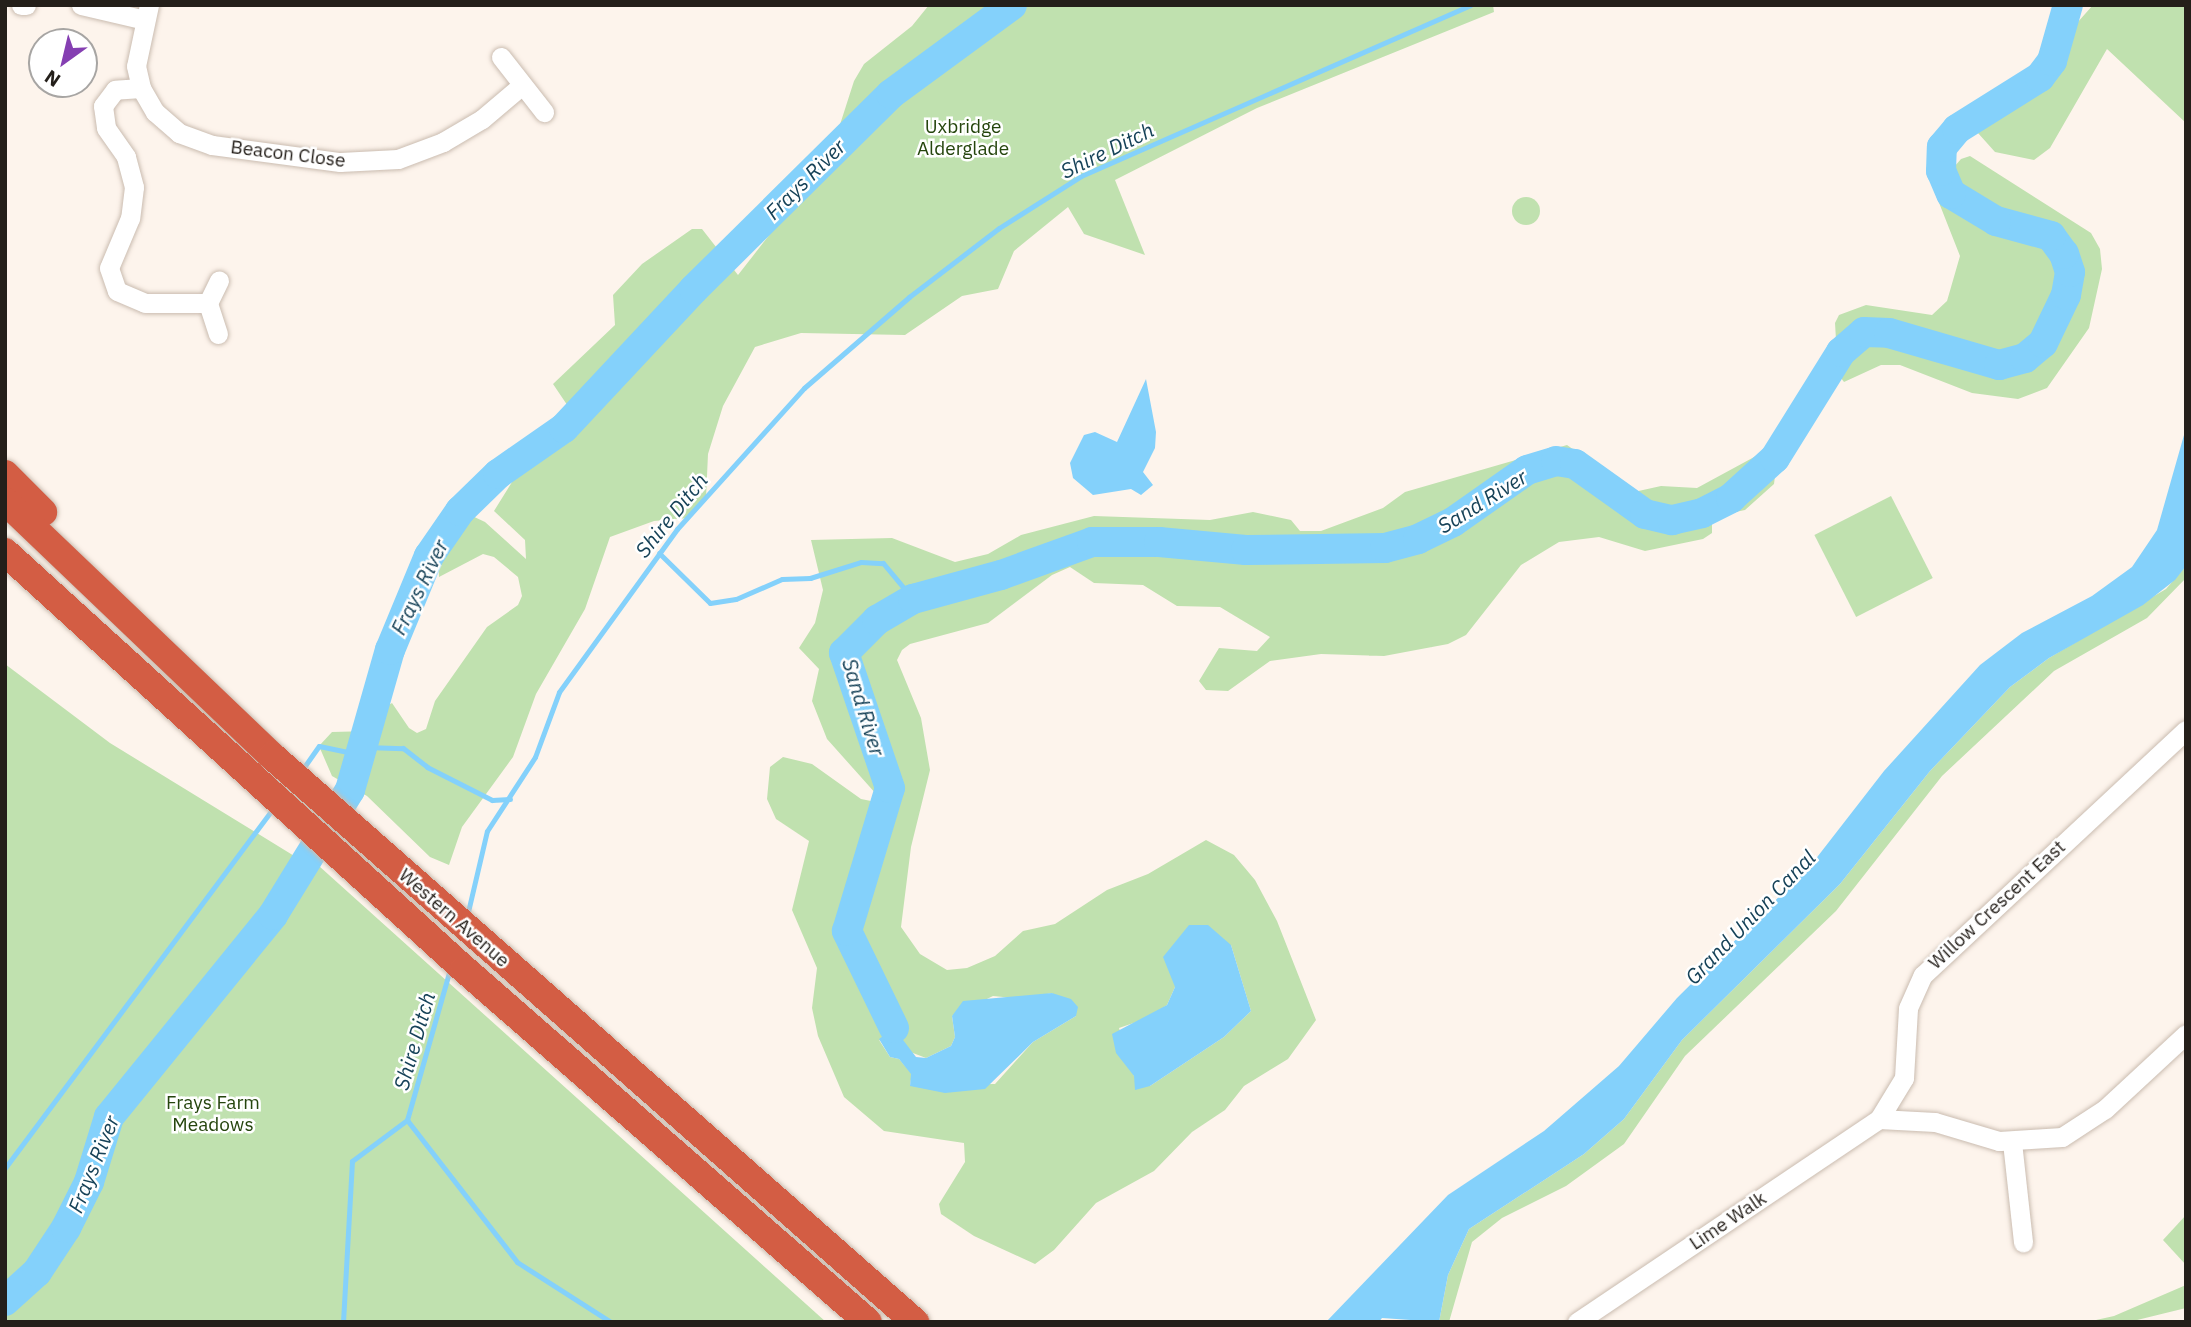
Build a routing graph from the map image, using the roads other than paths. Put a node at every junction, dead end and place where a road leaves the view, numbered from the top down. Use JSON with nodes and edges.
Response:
{"nodes":[{"id":1,"x":21,"y":5,"type":"edge"},
{"id":2,"x":26,"y":5,"type":"edge"},
{"id":3,"x":81,"y":5,"type":"edge"},
{"id":4,"x":147,"y":13,"type":"edge"},
{"id":5,"x":501,"y":57,"type":"dead end"},
{"id":6,"x":521,"y":86,"type":"junction"},
{"id":7,"x":141,"y":88,"type":"junction"},
{"id":8,"x":544,"y":112,"type":"dead end"},
{"id":9,"x":219,"y":280,"type":"dead end"},
{"id":10,"x":208,"y":303,"type":"junction"},
{"id":11,"x":218,"y":334,"type":"dead end"},
{"id":12,"x":5,"y":474,"type":"edge"},
{"id":13,"x":5,"y":501,"type":"edge"},
{"id":14,"x":5,"y":552,"type":"edge"},
{"id":15,"x":5,"y":561,"type":"edge"},
{"id":16,"x":68,"y":612,"type":"junction"},
{"id":17,"x":133,"y":615,"type":"junction"},
{"id":18,"x":2186,"y":730,"type":"edge"},
{"id":19,"x":2186,"y":1034,"type":"edge"},
{"id":20,"x":1879,"y":1119,"type":"junction"},
{"id":21,"x":2012,"y":1142,"type":"junction"},
{"id":22,"x":2023,"y":1242,"type":"dead end"},
{"id":23,"x":860,"y":1314,"type":"edge"},
{"id":24,"x":915,"y":1322,"type":"edge"},
{"id":25,"x":1577,"y":1322,"type":"edge"}],
"edges":[{"from":1,"to":2,"type":"street"},
{"from":3,"to":4,"type":"street"},
{"from":4,"to":7,"type":"street"},
{"from":5,"to":6,"type":"street"},
{"from":6,"to":7,"type":"street","name":"Beacon Close"},
{"from":6,"to":8,"type":"street"},
{"from":7,"to":10,"type":"street"},
{"from":9,"to":10,"type":"street"},
{"from":10,"to":11,"type":"street"},
{"from":12,"to":17,"type":"highway"},
{"from":13,"to":17,"type":"highway"},
{"from":14,"to":16,"type":"highway","name":"Western Avenue"},
{"from":15,"to":16,"type":"highway"},
{"from":16,"to":23,"type":"highway","name":"Western Avenue"},
{"from":17,"to":24,"type":"highway","name":"Western Avenue"},
{"from":18,"to":20,"type":"street","name":"Willow Crescent East"},
{"from":19,"to":21,"type":"street"},
{"from":20,"to":21,"type":"street"},
{"from":20,"to":25,"type":"street","name":"Lime Walk"},
{"from":21,"to":22,"type":"street"}]}
